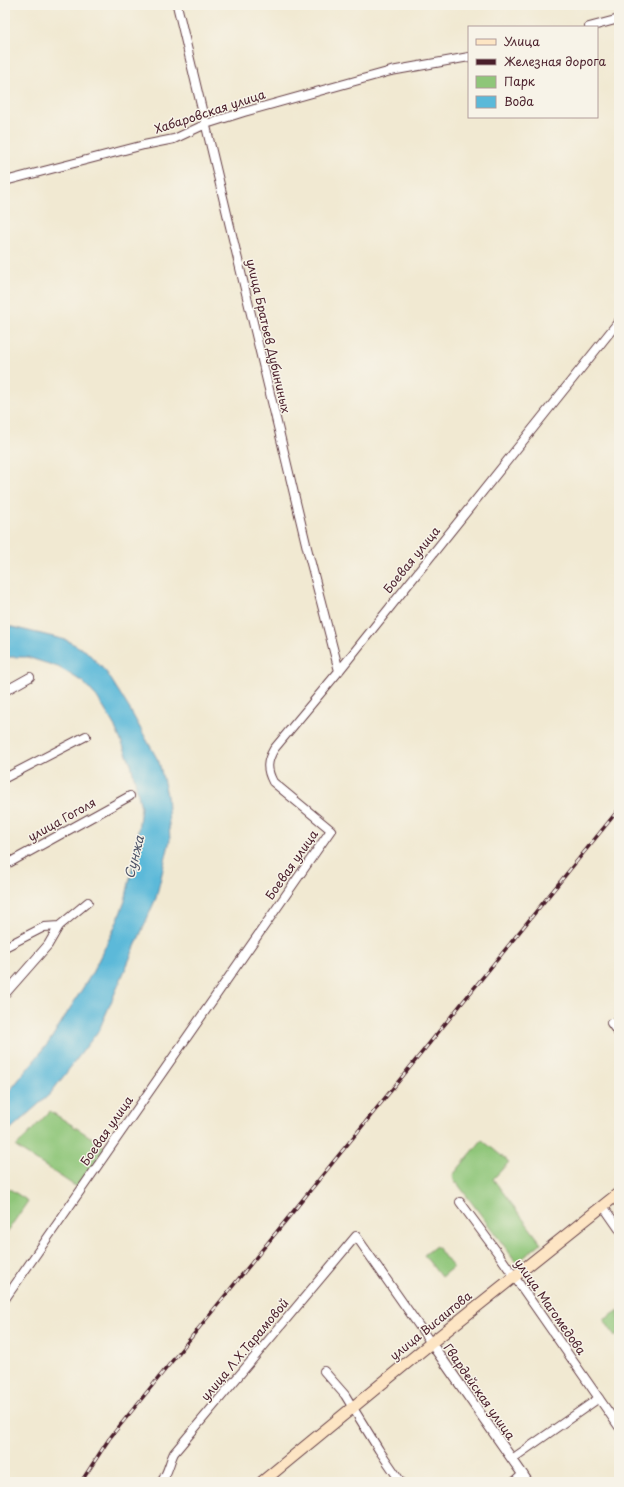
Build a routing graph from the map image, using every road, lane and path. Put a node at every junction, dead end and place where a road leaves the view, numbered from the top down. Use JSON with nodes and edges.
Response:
{"nodes":[{"id":1,"x":177,"y":5,"type":"edge"},
{"id":2,"x":619,"y":19,"type":"edge"},
{"id":3,"x":593,"y":26,"type":"edge"},
{"id":4,"x":468,"y":57,"type":"edge"},
{"id":5,"x":206,"y":124,"type":"junction"},
{"id":6,"x":5,"y":181,"type":"edge"},
{"id":7,"x":619,"y":321,"type":"edge"},
{"id":8,"x":339,"y":671,"type":"junction"},
{"id":9,"x":30,"y":677,"type":"dead end"},
{"id":10,"x":5,"y":690,"type":"edge"},
{"id":11,"x":86,"y":736,"type":"dead end"},
{"id":12,"x":5,"y":778,"type":"edge"},
{"id":13,"x":130,"y":796,"type":"dead end"},
{"id":14,"x":5,"y":865,"type":"edge"},
{"id":15,"x":88,"y":902,"type":"dead end"},
{"id":16,"x":59,"y":926,"type":"junction"},
{"id":17,"x":5,"y":947,"type":"edge"},
{"id":18,"x":5,"y":994,"type":"edge"},
{"id":19,"x":611,"y":1023,"type":"dead end"},
{"id":20,"x":619,"y":1034,"type":"edge"},
{"id":21,"x":619,"y":1193,"type":"edge"},
{"id":22,"x":460,"y":1202,"type":"dead end"},
{"id":23,"x":603,"y":1206,"type":"junction"},
{"id":24,"x":619,"y":1229,"type":"edge"},
{"id":25,"x":356,"y":1236,"type":"joint"},
{"id":26,"x":513,"y":1277,"type":"junction"},
{"id":27,"x":5,"y":1299,"type":"edge"},
{"id":28,"x":431,"y":1343,"type":"junction"},
{"id":29,"x":324,"y":1371,"type":"dead end"},
{"id":30,"x":598,"y":1398,"type":"junction"},
{"id":31,"x":353,"y":1408,"type":"junction"},
{"id":32,"x":619,"y":1427,"type":"edge"},
{"id":33,"x":512,"y":1459,"type":"junction"},
{"id":34,"x":523,"y":1474,"type":"junction"},
{"id":35,"x":168,"y":1478,"type":"edge"},
{"id":36,"x":265,"y":1481,"type":"edge"},
{"id":37,"x":161,"y":1482,"type":"edge"},
{"id":38,"x":400,"y":1482,"type":"edge"},
{"id":39,"x":514,"y":1482,"type":"edge"},
{"id":40,"x":528,"y":1482,"type":"edge"}],
"edges":[{"from":1,"to":5,"type":"street","name":"улица Братьев Дубининых"},
{"from":2,"to":3,"type":"street"},
{"from":4,"to":5,"type":"street","name":"Хабаровская улица"},
{"from":5,"to":6,"type":"street","name":"Хабаровская улица"},
{"from":5,"to":8,"type":"street","name":"улица Братьев Дубининых"},
{"from":7,"to":8,"type":"street","name":"Боевая улица"},
{"from":8,"to":27,"type":"street","name":"Боевая улица"},
{"from":9,"to":10,"type":"street"},
{"from":11,"to":12,"type":"street"},
{"from":13,"to":14,"type":"street","name":"улица Гоголя"},
{"from":15,"to":16,"type":"street"},
{"from":16,"to":17,"type":"street"},
{"from":16,"to":18,"type":"street"},
{"from":19,"to":20,"type":"street"},
{"from":21,"to":23,"type":"main road","name":"улица Висаитова"},
{"from":22,"to":26,"type":"street","name":"улица Магомедова"},
{"from":23,"to":24,"type":"street"},
{"from":23,"to":26,"type":"main road","name":"улица Висаитова"},
{"from":25,"to":28,"type":"street","name":"Гвардейская улица"},
{"from":25,"to":35,"type":"street","name":"улица Л.Х.Тарамовой"},
{"from":26,"to":28,"type":"main road","name":"улица Висаитова"},
{"from":26,"to":30,"type":"street","name":"улица Магомедова"},
{"from":28,"to":31,"type":"main road","name":"улица Висаитова"},
{"from":28,"to":33,"type":"street","name":"Гвардейская улица"},
{"from":29,"to":31,"type":"street"},
{"from":30,"to":32,"type":"street","name":"улица Магомедова"},
{"from":30,"to":33,"type":"street"},
{"from":31,"to":36,"type":"main road","name":"улица Висаитова"},
{"from":31,"to":38,"type":"street"},
{"from":33,"to":34,"type":"street","name":"Гвардейская улица"},
{"from":34,"to":39,"type":"street"},
{"from":34,"to":40,"type":"street","name":"Гвардейская улица"},
{"from":35,"to":37,"type":"street","name":"улица Л.Х.Тарамовой"}]}
